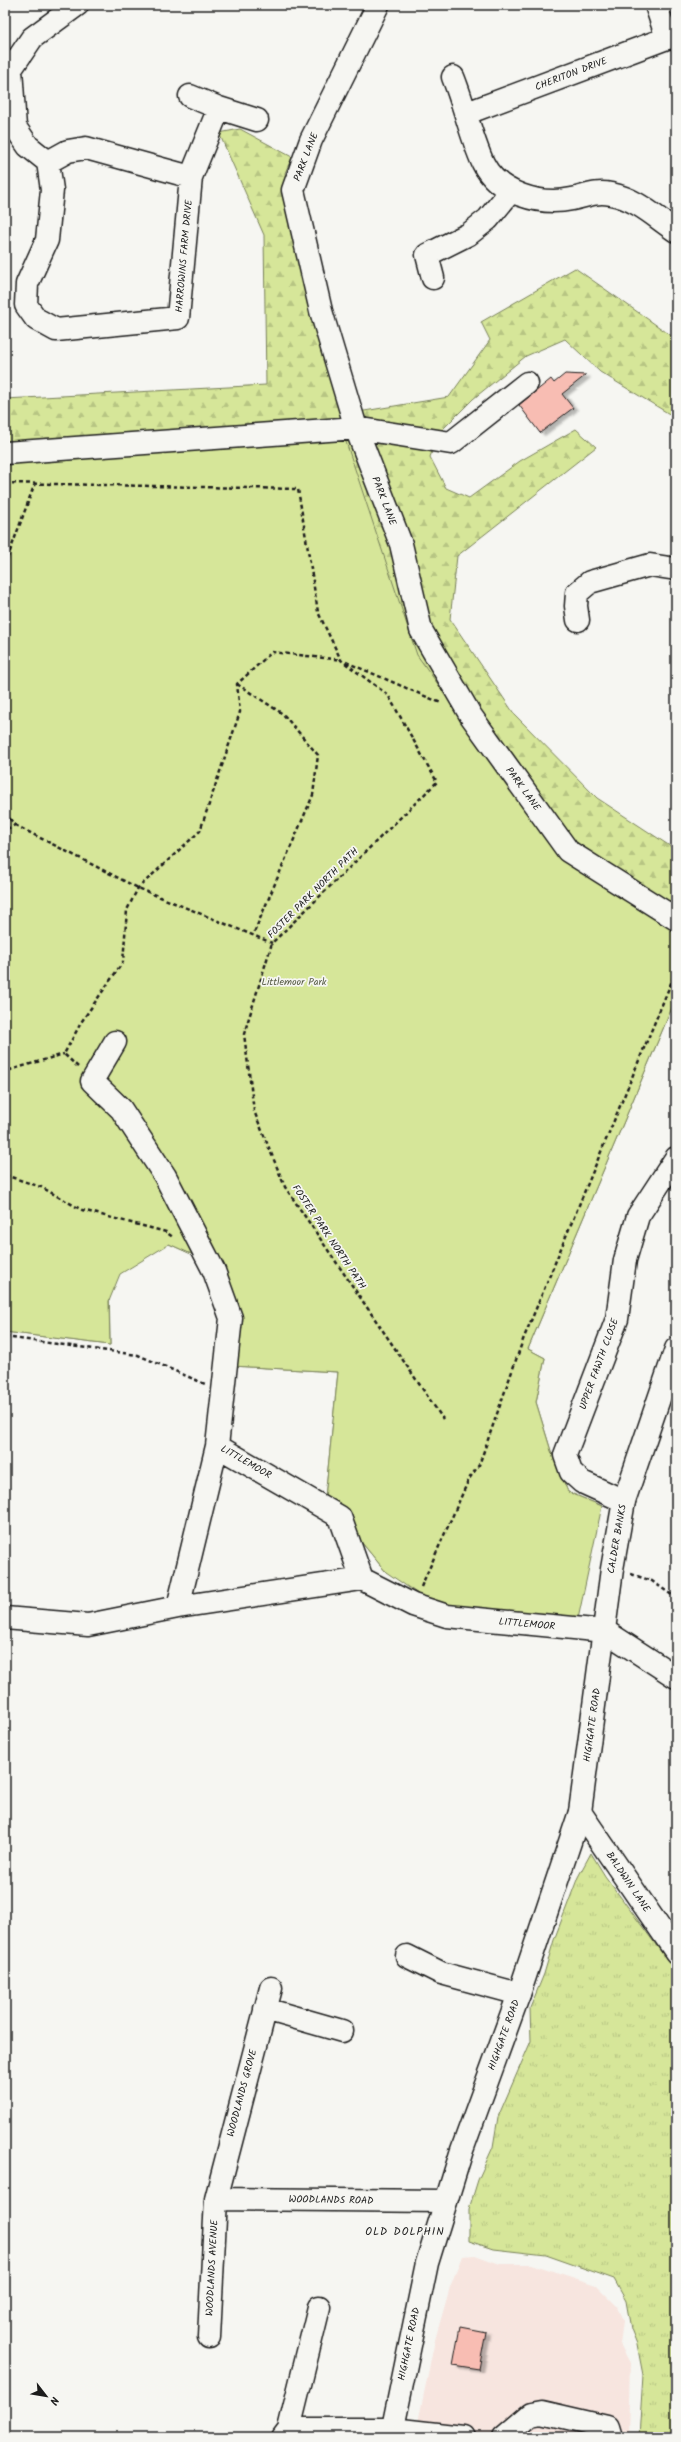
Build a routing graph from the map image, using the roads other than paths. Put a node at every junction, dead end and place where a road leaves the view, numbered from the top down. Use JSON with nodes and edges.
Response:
{"nodes":[{"id":1,"x":77,"y":5,"type":"edge"},
{"id":2,"x":378,"y":5,"type":"edge"},
{"id":3,"x":656,"y":5,"type":"edge"},
{"id":4,"x":671,"y":38,"type":"edge"},
{"id":5,"x":13,"y":53,"type":"edge"},
{"id":6,"x":453,"y":77,"type":"dead end"},
{"id":7,"x":190,"y":96,"type":"dead end"},
{"id":8,"x":219,"y":108,"type":"junction"},
{"id":9,"x":467,"y":113,"type":"junction"},
{"id":10,"x":257,"y":120,"type":"dead end"},
{"id":11,"x":48,"y":162,"type":"junction"},
{"id":12,"x":190,"y":177,"type":"junction"},
{"id":13,"x":511,"y":191,"type":"junction"},
{"id":14,"x":676,"y":231,"type":"edge"},
{"id":15,"x":433,"y":278,"type":"dead end"},
{"id":16,"x":527,"y":382,"type":"dead end"},
{"id":17,"x":356,"y":428,"type":"junction"},
{"id":18,"x":5,"y":453,"type":"edge"},
{"id":19,"x":676,"y":569,"type":"edge"},
{"id":20,"x":578,"y":620,"type":"dead end"},
{"id":21,"x":676,"y":919,"type":"edge"},
{"id":22,"x":115,"y":1042,"type":"dead end"},
{"id":23,"x":676,"y":1158,"type":"edge"},
{"id":24,"x":676,"y":1350,"type":"edge"},
{"id":25,"x":217,"y":1446,"type":"junction"},
{"id":26,"x":624,"y":1500,"type":"junction"},
{"id":27,"x":362,"y":1579,"type":"junction"},
{"id":28,"x":178,"y":1607,"type":"junction"},
{"id":29,"x":6,"y":1618,"type":"edge"},
{"id":30,"x":605,"y":1631,"type":"junction"},
{"id":31,"x":676,"y":1677,"type":"edge"},
{"id":32,"x":580,"y":1812,"type":"junction"},
{"id":33,"x":676,"y":1952,"type":"edge"},
{"id":34,"x":407,"y":1956,"type":"dead end"},
{"id":35,"x":271,"y":1988,"type":"dead end"},
{"id":36,"x":519,"y":1994,"type":"junction"},
{"id":37,"x":265,"y":2009,"type":"junction"},
{"id":38,"x":342,"y":2031,"type":"dead end"},
{"id":39,"x":216,"y":2199,"type":"junction"},
{"id":40,"x":446,"y":2201,"type":"junction"},
{"id":41,"x":319,"y":2307,"type":"dead end"},
{"id":42,"x":208,"y":2336,"type":"dead end"},
{"id":43,"x":286,"y":2433,"type":"edge"},
{"id":44,"x":392,"y":2433,"type":"edge"},
{"id":45,"x":463,"y":2437,"type":"edge"},
{"id":46,"x":504,"y":2437,"type":"edge"},
{"id":47,"x":610,"y":2437,"type":"edge"}],
"edges":[{"from":1,"to":5,"type":"street"},
{"from":2,"to":17,"type":"street","name":"PARK LANE"},
{"from":3,"to":4,"type":"street"},
{"from":4,"to":9,"type":"street","name":"CHERITON DRIVE"},
{"from":5,"to":11,"type":"street"},
{"from":6,"to":9,"type":"street"},
{"from":7,"to":8,"type":"street"},
{"from":8,"to":10,"type":"street"},
{"from":8,"to":12,"type":"street"},
{"from":9,"to":13,"type":"street"},
{"from":11,"to":12,"type":"street"},
{"from":11,"to":12,"type":"street","name":"HARROWINS FARM DRIVE"},
{"from":13,"to":14,"type":"street"},
{"from":13,"to":15,"type":"street"},
{"from":16,"to":17,"type":"street"},
{"from":17,"to":18,"type":"street"},
{"from":17,"to":21,"type":"street","name":"PARK LANE"},
{"from":19,"to":20,"type":"street"},
{"from":22,"to":25,"type":"street"},
{"from":23,"to":26,"type":"street","name":"UPPER FAWTH CLOSE"},
{"from":24,"to":26,"type":"street","name":"CALDER BANKS"},
{"from":25,"to":27,"type":"street","name":"LITTLEMOOR"},
{"from":25,"to":28,"type":"street","name":"LITTLEMOOR"},
{"from":26,"to":30,"type":"street","name":"CALDER BANKS"},
{"from":27,"to":28,"type":"street"},
{"from":27,"to":30,"type":"street","name":"LITTLEMOOR"},
{"from":28,"to":29,"type":"street"},
{"from":30,"to":31,"type":"street"},
{"from":30,"to":32,"type":"street","name":"HIGHGATE ROAD"},
{"from":32,"to":33,"type":"street","name":"BALDWIN LANE"},
{"from":32,"to":36,"type":"street","name":"HIGHGATE ROAD"},
{"from":34,"to":36,"type":"street"},
{"from":35,"to":37,"type":"street","name":"WOODLANDS GROVE"},
{"from":36,"to":40,"type":"street","name":"HIGHGATE ROAD"},
{"from":37,"to":38,"type":"street"},
{"from":37,"to":39,"type":"street","name":"WOODLANDS GROVE"},
{"from":39,"to":40,"type":"street","name":"WOODLANDS ROAD"},
{"from":39,"to":42,"type":"street","name":"WOODLANDS AVENUE"},
{"from":40,"to":44,"type":"street","name":"HIGHGATE ROAD"},
{"from":41,"to":43,"type":"street"},
{"from":43,"to":44,"type":"street"},
{"from":44,"to":45,"type":"street"},
{"from":46,"to":47,"type":"street"}]}
